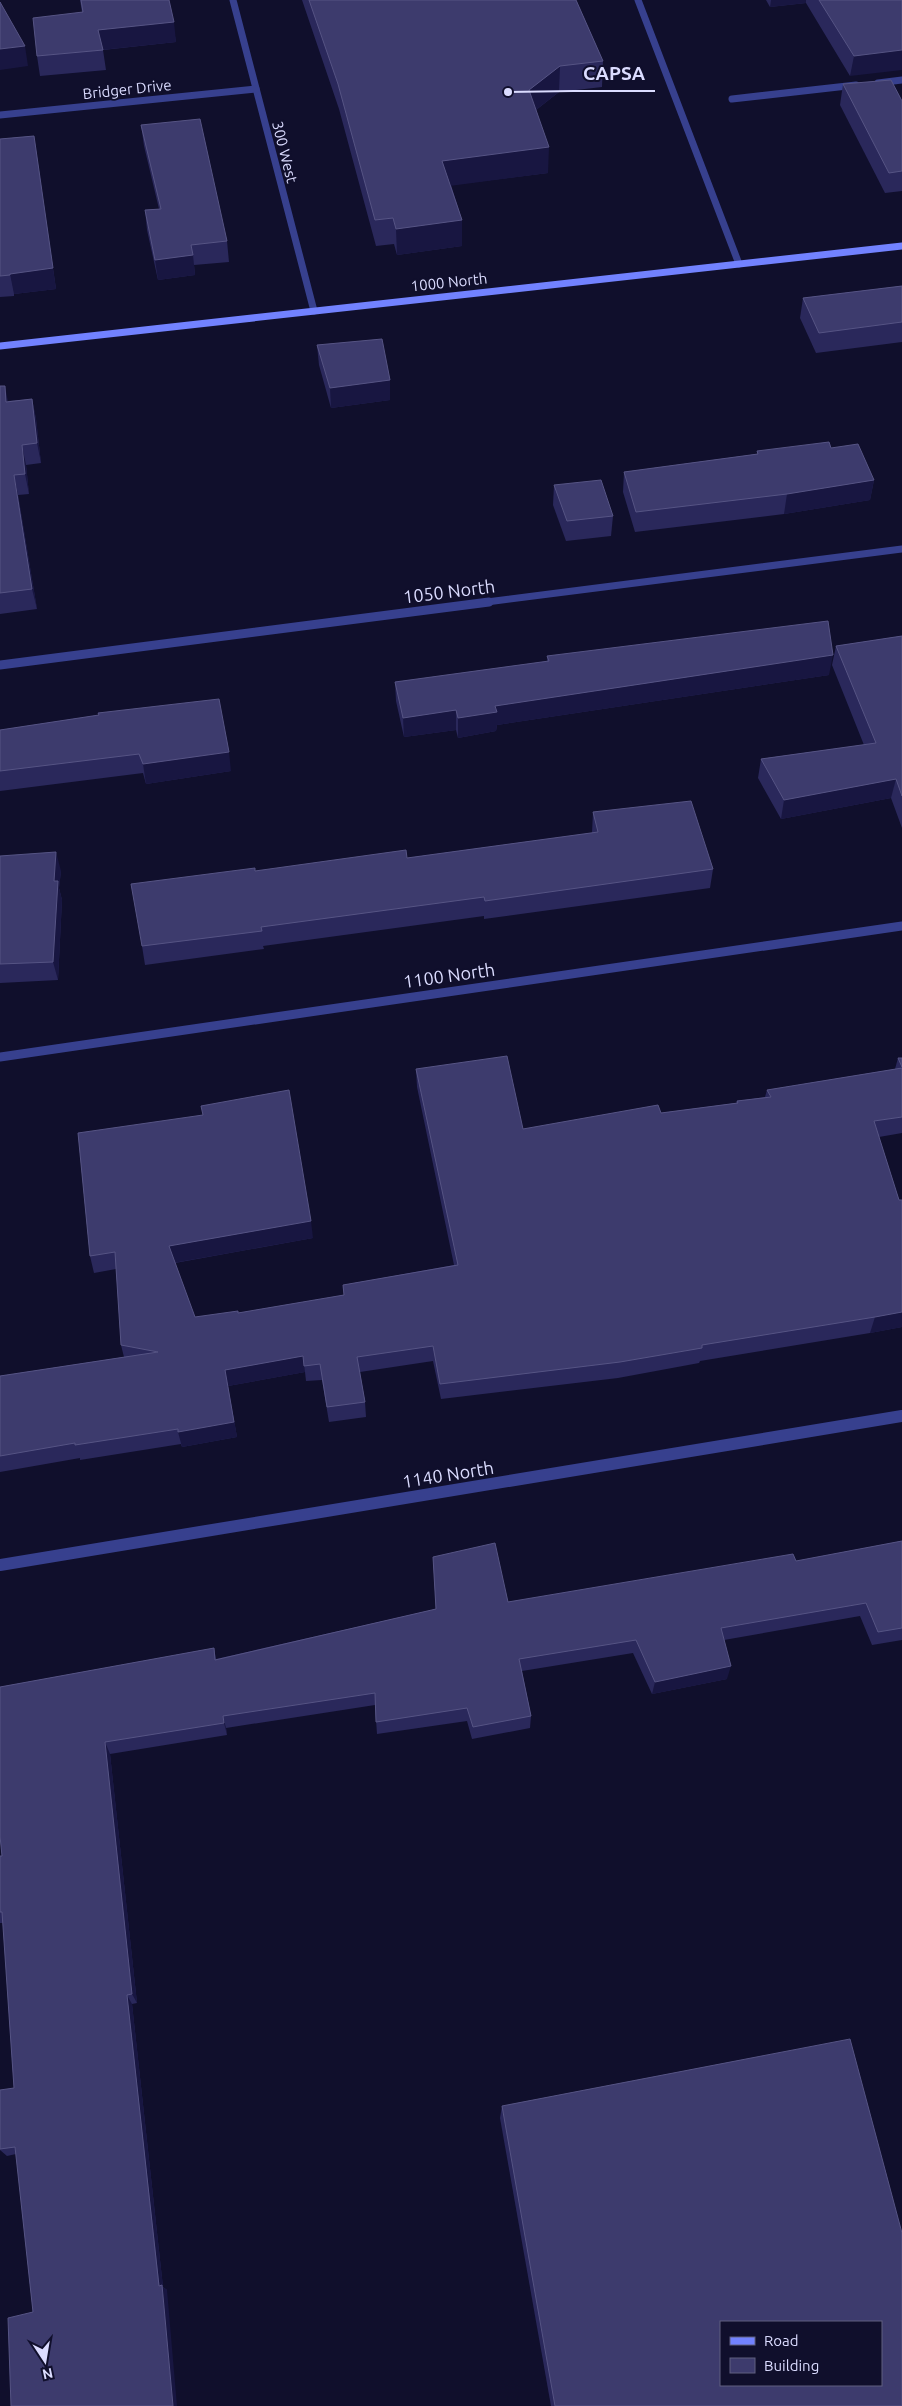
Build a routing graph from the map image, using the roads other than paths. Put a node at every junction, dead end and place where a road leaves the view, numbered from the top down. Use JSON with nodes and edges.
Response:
{"nodes":[{"id":1,"x":232,"y":0,"type":"edge"},
{"id":2,"x":638,"y":0,"type":"edge"},
{"id":3,"x":902,"y":80,"type":"edge"},
{"id":4,"x":874,"y":83,"type":"edge"},
{"id":5,"x":864,"y":84,"type":"edge"},
{"id":6,"x":256,"y":89,"type":"junction"},
{"id":7,"x":732,"y":99,"type":"dead end"},
{"id":8,"x":0,"y":114,"type":"edge"},
{"id":9,"x":902,"y":246,"type":"edge"},
{"id":10,"x":739,"y":264,"type":"junction"},
{"id":11,"x":314,"y":311,"type":"junction"},
{"id":12,"x":0,"y":346,"type":"edge"},
{"id":13,"x":902,"y":549,"type":"edge"},
{"id":14,"x":0,"y":665,"type":"edge"},
{"id":15,"x":902,"y":926,"type":"edge"},
{"id":16,"x":0,"y":1057,"type":"edge"},
{"id":17,"x":902,"y":1416,"type":"edge"},
{"id":18,"x":0,"y":1565,"type":"edge"}],
"edges":[{"from":1,"to":6,"type":"street","name":"300 West"},
{"from":2,"to":10,"type":"street"},
{"from":3,"to":4,"type":"street"},
{"from":5,"to":7,"type":"street"},
{"from":6,"to":8,"type":"street","name":"Bridger Drive"},
{"from":6,"to":11,"type":"street","name":"300 West"},
{"from":9,"to":10,"type":"street","name":"1000 North"},
{"from":10,"to":11,"type":"street","name":"1000 North"},
{"from":11,"to":12,"type":"street","name":"1000 North"},
{"from":13,"to":14,"type":"street","name":"1050 North"},
{"from":15,"to":16,"type":"street","name":"1100 North"},
{"from":17,"to":18,"type":"street","name":"1140 North"}]}
